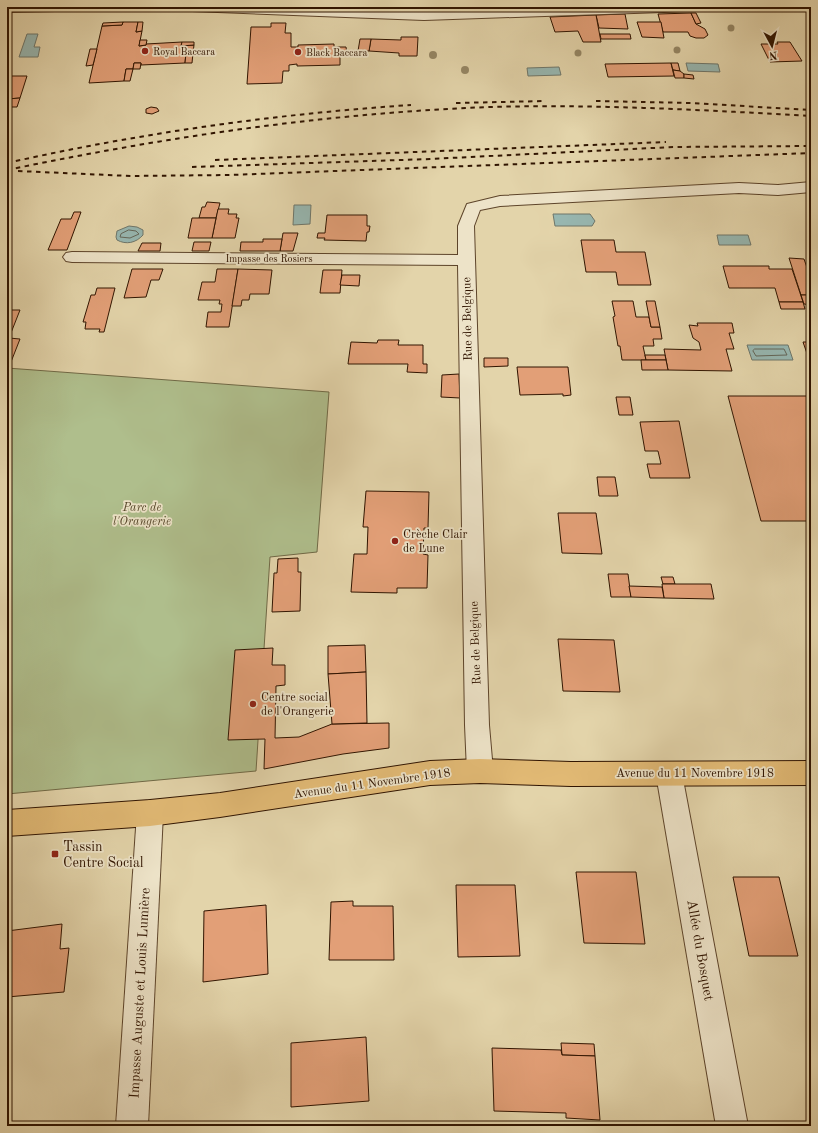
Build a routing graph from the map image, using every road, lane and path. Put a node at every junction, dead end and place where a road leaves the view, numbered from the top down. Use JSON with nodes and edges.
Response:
{"nodes":[{"id":1,"x":55,"y":7,"type":"edge"},
{"id":2,"x":192,"y":7,"type":"edge"},
{"id":3,"x":693,"y":7,"type":"edge"},
{"id":4,"x":7,"y":8,"type":"edge"},
{"id":5,"x":811,"y":187,"type":"edge"},
{"id":6,"x":72,"y":257,"type":"dead end"},
{"id":7,"x":467,"y":260,"type":"junction"},
{"id":8,"x":480,"y":771,"type":"junction"},
{"id":9,"x":811,"y":772,"type":"edge"},
{"id":10,"x":669,"y":774,"type":"junction"},
{"id":11,"x":150,"y":813,"type":"junction"},
{"id":12,"x":7,"y":824,"type":"edge"},
{"id":13,"x":132,"y":1126,"type":"edge"},
{"id":14,"x":732,"y":1126,"type":"edge"}],
"edges":[{"from":1,"to":4,"type":"street"},
{"from":2,"to":3,"type":"street"},
{"from":5,"to":7,"type":"street","name":"Rue de Belgique"},
{"from":6,"to":7,"type":"street","name":"Impasse des Rosiers"},
{"from":7,"to":8,"type":"street","name":"Rue de Belgique"},
{"from":8,"to":10,"type":"main road","name":"Avenue du 11 Novembre 1918"},
{"from":8,"to":11,"type":"main road","name":"Avenue du 11 Novembre 1918"},
{"from":9,"to":10,"type":"main road","name":"Avenue du 11 Novembre 1918"},
{"from":10,"to":14,"type":"street","name":"Allée du Bosquet"},
{"from":11,"to":12,"type":"main road","name":"Avenue du 11 Novembre 1918"},
{"from":11,"to":13,"type":"street","name":"Impasse Auguste et Louis Lumière"}]}
